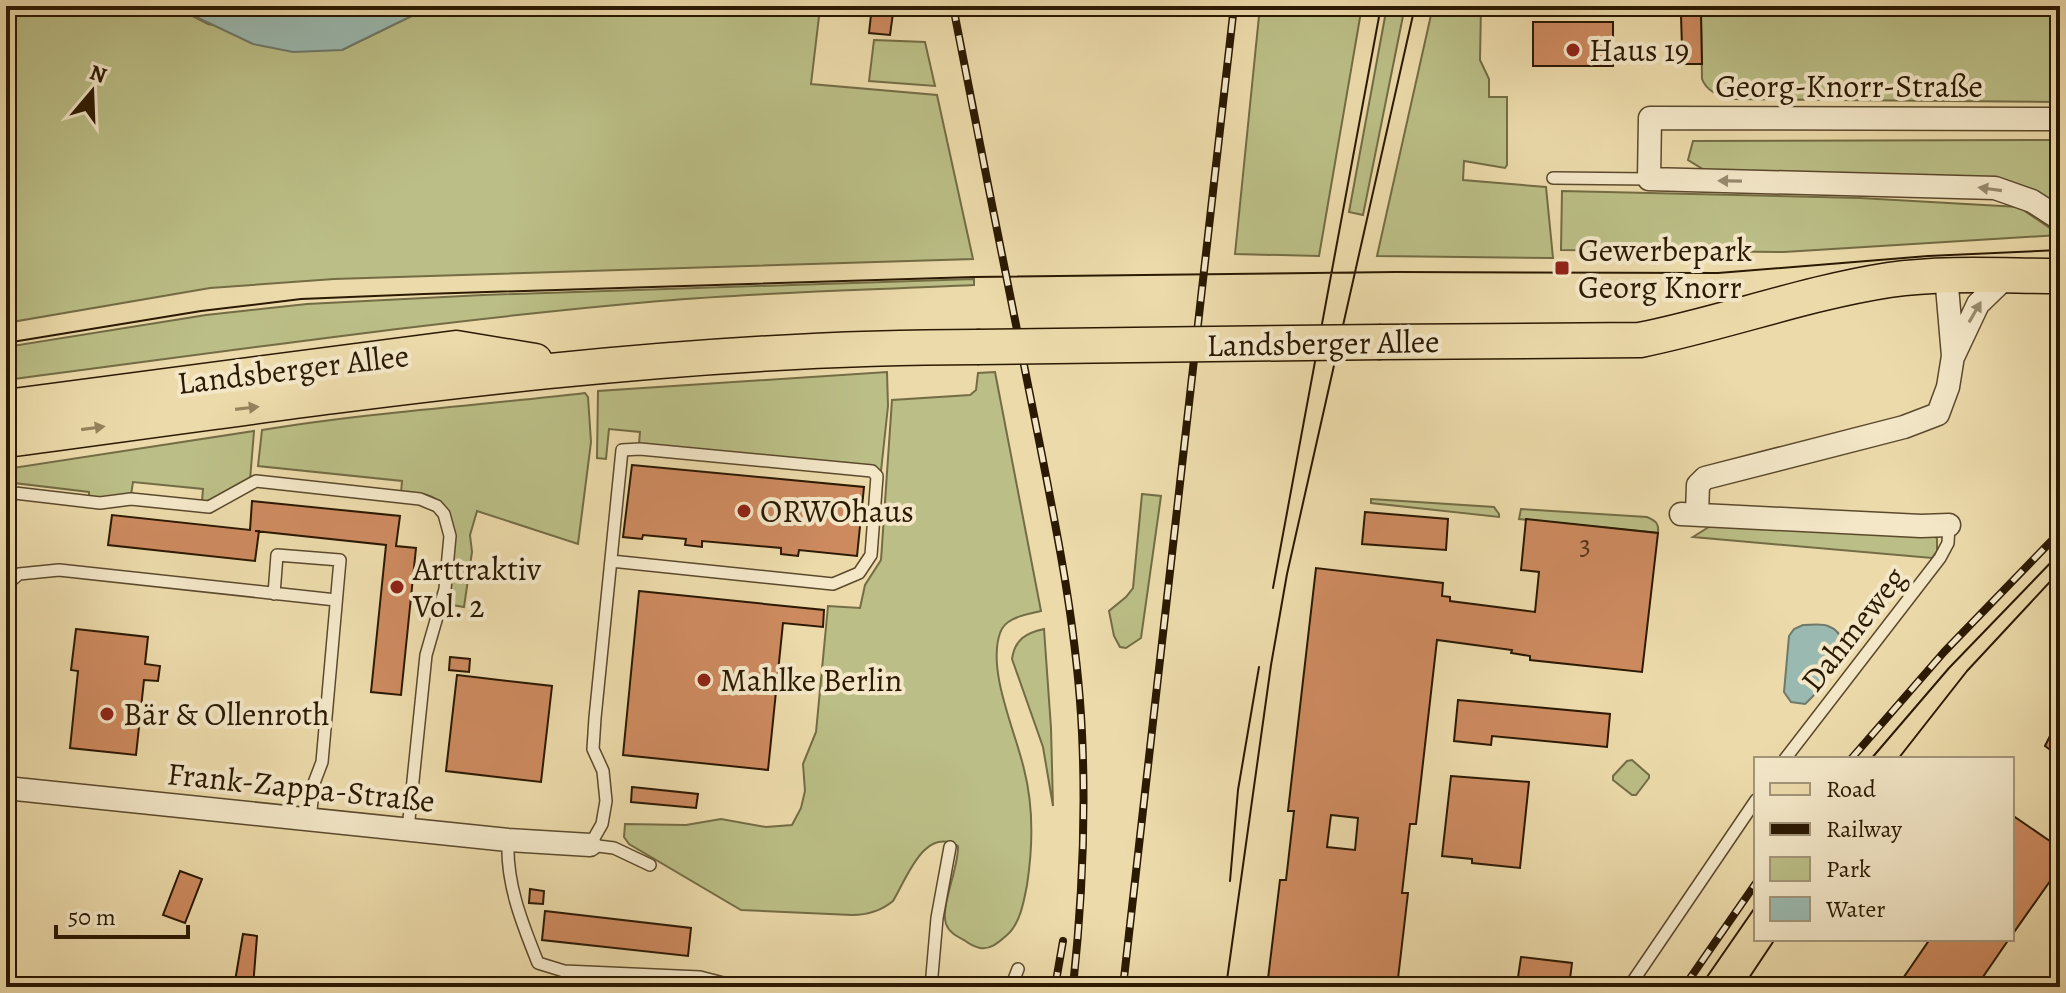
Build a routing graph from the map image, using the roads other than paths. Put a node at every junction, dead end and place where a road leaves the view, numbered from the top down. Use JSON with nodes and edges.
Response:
{"nodes":[{"id":1,"x":2060,"y":119,"type":"edge"},
{"id":2,"x":1553,"y":178,"type":"dead end"},
{"id":3,"x":1649,"y":179,"type":"junction"},
{"id":4,"x":2060,"y":219,"type":"edge"},
{"id":5,"x":1946,"y":275,"type":"junction"},
{"id":6,"x":2008,"y":275,"type":"junction"},
{"id":7,"x":2060,"y":276,"type":"edge"},
{"id":8,"x":1953,"y":356,"type":"junction"},
{"id":9,"x":579,"y":368,"type":"junction"},
{"id":10,"x":6,"y":407,"type":"edge"},
{"id":11,"x":6,"y":440,"type":"edge"},
{"id":12,"x":6,"y":492,"type":"edge"},
{"id":13,"x":1949,"y":525,"type":"joint"},
{"id":14,"x":611,"y":561,"type":"junction"},
{"id":15,"x":6,"y":585,"type":"edge"},
{"id":16,"x":274,"y":594,"type":"junction"},
{"id":17,"x":336,"y":600,"type":"junction"},
{"id":18,"x":1787,"y":757,"type":"edge"},
{"id":19,"x":6,"y":788,"type":"edge"},
{"id":20,"x":1754,"y":803,"type":"edge"},
{"id":21,"x":310,"y":819,"type":"junction"},
{"id":22,"x":408,"y":829,"type":"junction"},
{"id":23,"x":508,"y":840,"type":"junction"},
{"id":24,"x":590,"y":845,"type":"junction"},
{"id":25,"x":950,"y":847,"type":"dead end"},
{"id":26,"x":650,"y":865,"type":"dead end"},
{"id":27,"x":1018,"y":969,"type":"dead end"},
{"id":28,"x":739,"y":987,"type":"edge"},
{"id":29,"x":931,"y":987,"type":"edge"},
{"id":30,"x":1011,"y":987,"type":"edge"},
{"id":31,"x":1629,"y":987,"type":"edge"}],
"edges":[{"from":1,"to":3,"type":"street","name":"Georg-Knorr-Straße"},
{"from":2,"to":3,"type":"lane"},
{"from":4,"to":3,"type":"street","one_way":true},
{"from":5,"to":6,"type":"main road","name":"Landsberger Allee"},
{"from":5,"to":8,"type":"street"},
{"from":5,"to":9,"type":"main road","name":"Landsberger Allee","bridge":true},
{"from":6,"to":7,"type":"main road","name":"Landsberger Allee"},
{"from":8,"to":6,"type":"street","one_way":true},
{"from":8,"to":13,"type":"street"},
{"from":9,"to":10,"type":"main road","name":"Landsberger Allee"},
{"from":11,"to":9,"type":"main road","name":"Landsberger Allee","one_way":true},
{"from":12,"to":22,"type":"lane"},
{"from":13,"to":18,"type":"lane","name":"Dahmeweg"},
{"from":14,"to":14,"type":"lane"},
{"from":14,"to":24,"type":"lane"},
{"from":15,"to":16,"type":"lane"},
{"from":16,"to":17,"type":"lane"},
{"from":16,"to":17,"type":"lane"},
{"from":17,"to":21,"type":"lane"},
{"from":19,"to":21,"type":"street","name":"Frank-Zappa-Straße"},
{"from":20,"to":31,"type":"lane"},
{"from":21,"to":22,"type":"street","name":"Frank-Zappa-Straße"},
{"from":22,"to":23,"type":"street","name":"Frank-Zappa-Straße"},
{"from":23,"to":24,"type":"street","name":"Frank-Zappa-Straße"},
{"from":23,"to":28,"type":"lane"},
{"from":24,"to":26,"type":"lane"},
{"from":25,"to":29,"type":"lane"},
{"from":27,"to":30,"type":"lane"}]}
